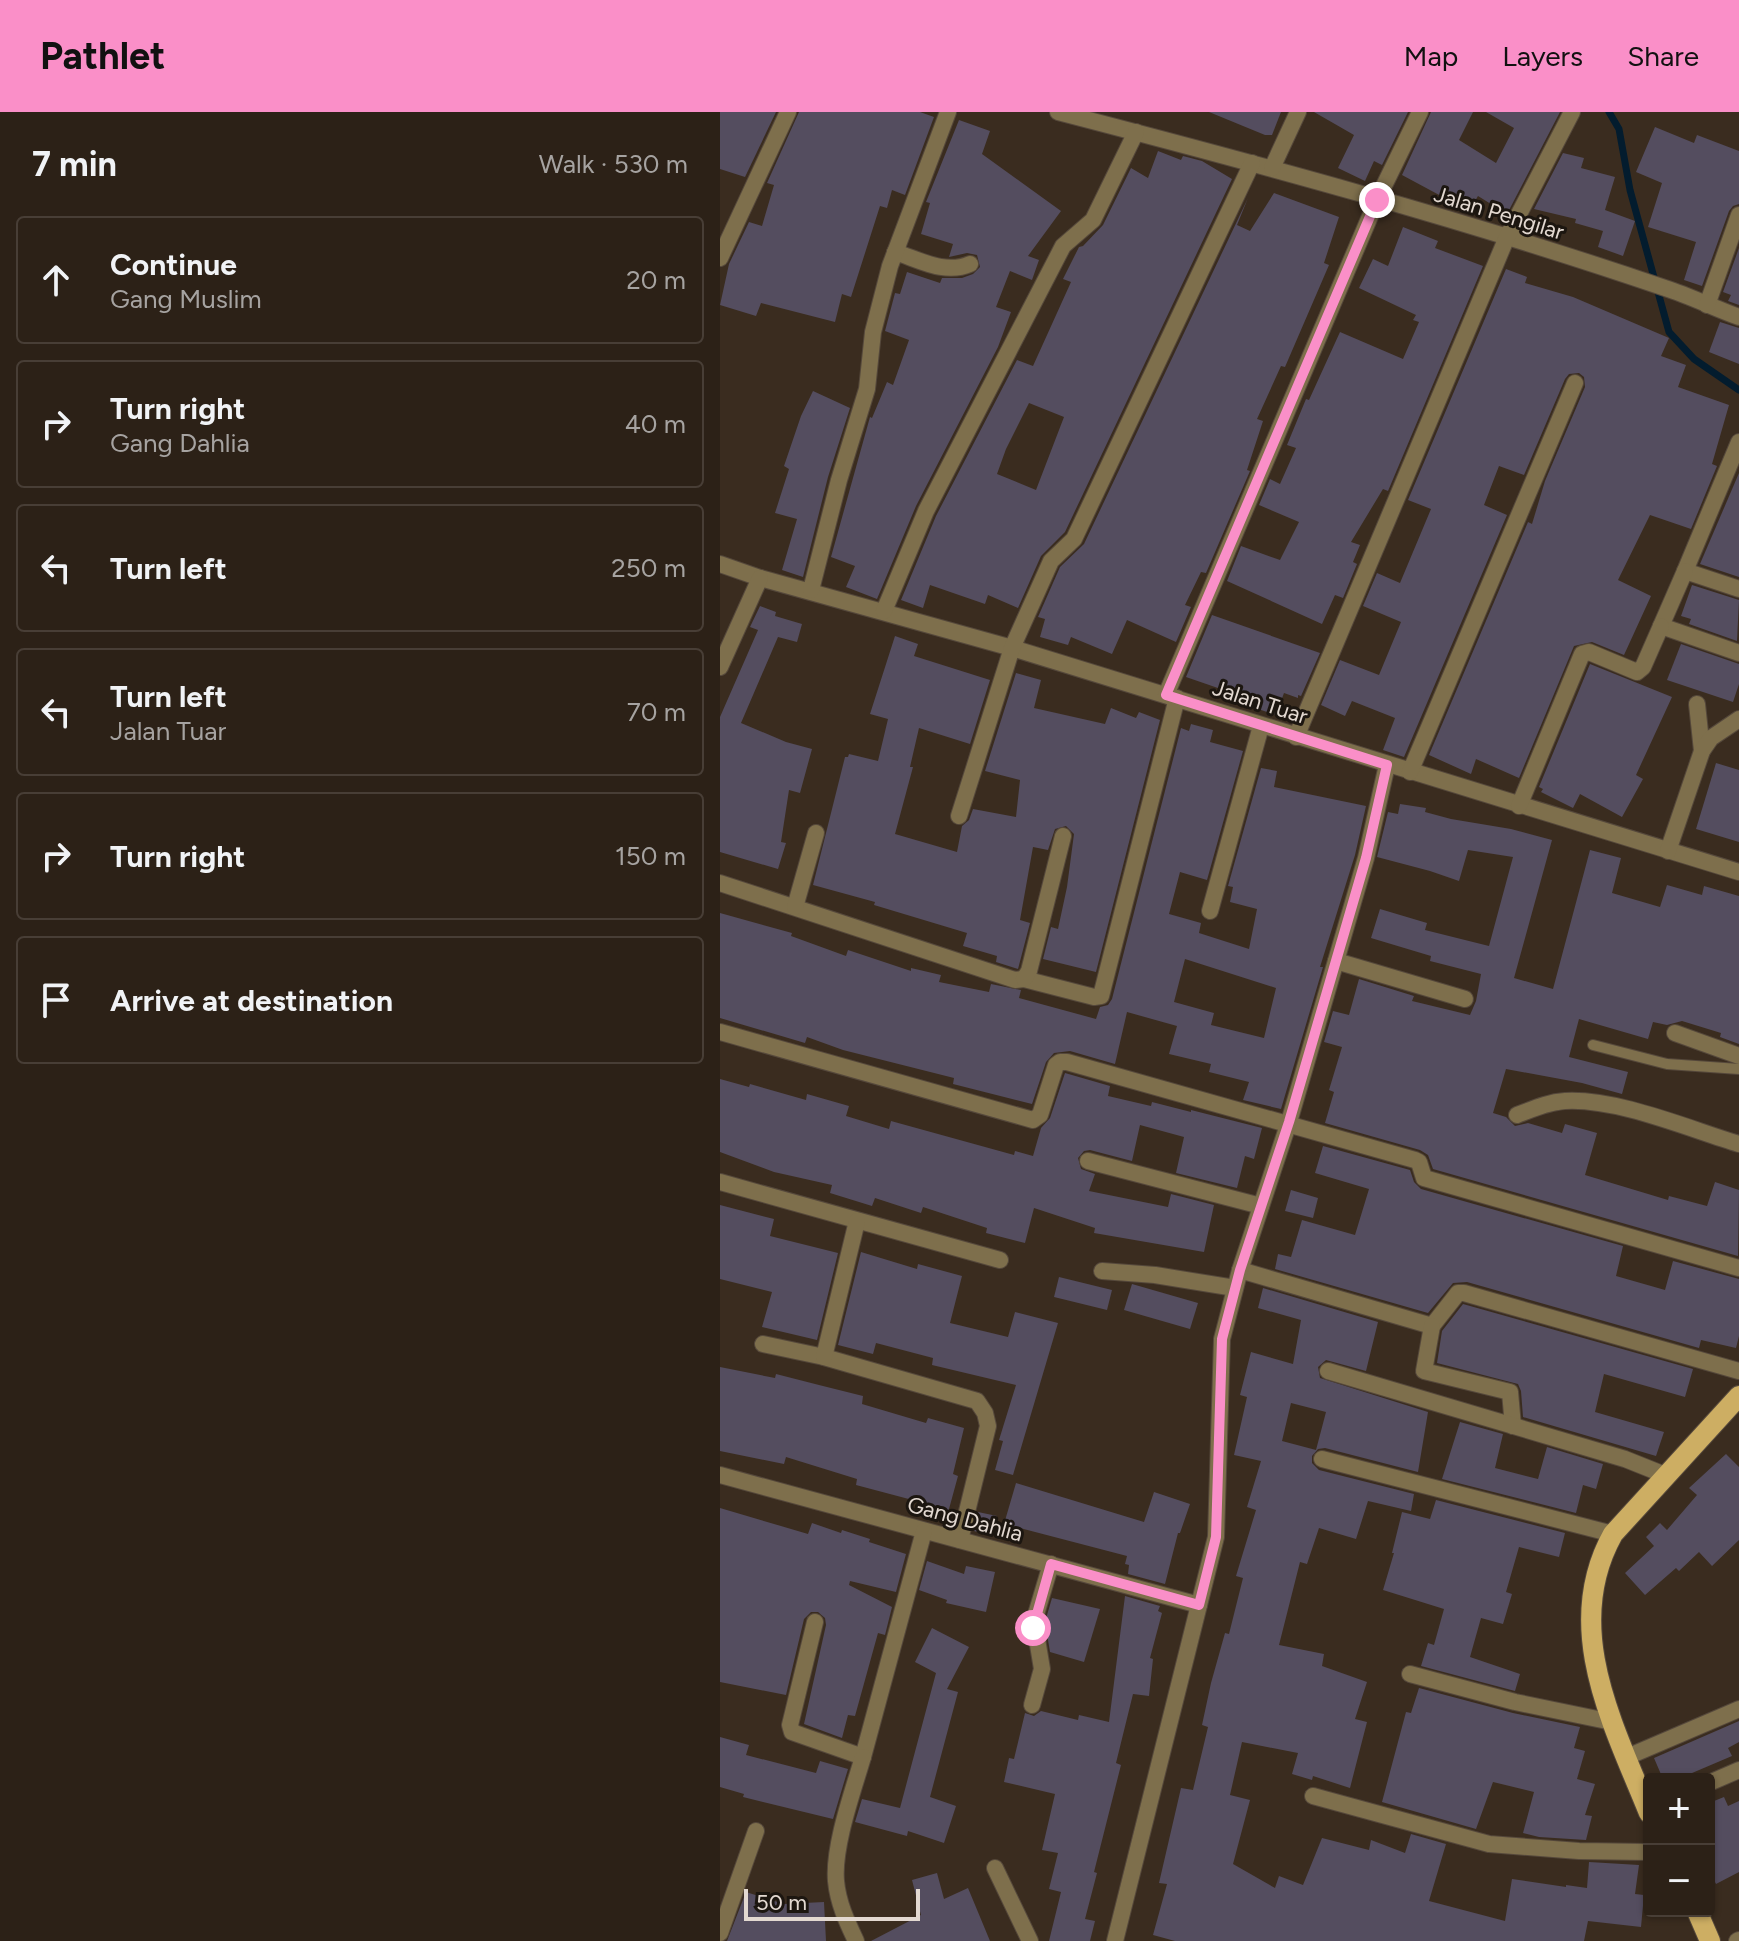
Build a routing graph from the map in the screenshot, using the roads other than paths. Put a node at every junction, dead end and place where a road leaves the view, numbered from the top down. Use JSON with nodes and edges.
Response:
{"nodes":[{"id":1,"x":788,"y":112,"type":"edge"},
{"id":2,"x":948,"y":112,"type":"edge"},
{"id":3,"x":1058,"y":112,"type":"edge"},
{"id":4,"x":1298,"y":112,"type":"edge"},
{"id":5,"x":1420,"y":112,"type":"edge"},
{"id":6,"x":1572,"y":112,"type":"edge"},
{"id":7,"x":1136,"y":132,"type":"junction"},
{"id":8,"x":1252,"y":163,"type":"junction"},
{"id":9,"x":1272,"y":168,"type":"junction"},
{"id":10,"x":1377,"y":200,"type":"junction"},
{"id":11,"x":1739,"y":215,"type":"edge"},
{"id":12,"x":1507,"y":237,"type":"junction"},
{"id":13,"x":895,"y":252,"type":"junction"},
{"id":14,"x":720,"y":258,"type":"edge"},
{"id":15,"x":970,"y":264,"type":"dead end"},
{"id":16,"x":1707,"y":305,"type":"junction"},
{"id":17,"x":1739,"y":317,"type":"edge"},
{"id":18,"x":1575,"y":383,"type":"dead end"},
{"id":19,"x":1739,"y":442,"type":"edge"},
{"id":20,"x":720,"y":564,"type":"edge"},
{"id":21,"x":1685,"y":571,"type":"junction"},
{"id":22,"x":760,"y":578,"type":"junction"},
{"id":23,"x":1739,"y":589,"type":"edge"},
{"id":24,"x":811,"y":590,"type":"junction"},
{"id":25,"x":884,"y":611,"type":"junction"},
{"id":26,"x":1661,"y":626,"type":"junction"},
{"id":27,"x":1012,"y":648,"type":"junction"},
{"id":28,"x":1739,"y":653,"type":"edge"},
{"id":29,"x":720,"y":667,"type":"edge"},
{"id":30,"x":1172,"y":696,"type":"junction"},
{"id":31,"x":1697,"y":704,"type":"dead end"},
{"id":32,"x":1739,"y":719,"type":"edge"},
{"id":33,"x":1261,"y":726,"type":"junction"},
{"id":34,"x":1296,"y":737,"type":"junction"},
{"id":35,"x":1702,"y":751,"type":"junction"},
{"id":36,"x":1387,"y":765,"type":"junction"},
{"id":37,"x":1410,"y":772,"type":"junction"},
{"id":38,"x":1519,"y":806,"type":"junction"},
{"id":39,"x":959,"y":816,"type":"dead end"},
{"id":40,"x":816,"y":833,"type":"dead end"},
{"id":41,"x":1063,"y":836,"type":"dead end"},
{"id":42,"x":1668,"y":851,"type":"junction"},
{"id":43,"x":1739,"y":872,"type":"edge"},
{"id":44,"x":720,"y":883,"type":"edge"},
{"id":45,"x":795,"y":907,"type":"junction"},
{"id":46,"x":1210,"y":911,"type":"dead end"},
{"id":47,"x":1336,"y":961,"type":"junction"},
{"id":48,"x":1024,"y":979,"type":"junction"},
{"id":49,"x":1465,"y":999,"type":"dead end"},
{"id":50,"x":720,"y":1032,"type":"edge"},
{"id":51,"x":1675,"y":1033,"type":"dead end"},
{"id":52,"x":1593,"y":1045,"type":"dead end"},
{"id":53,"x":1739,"y":1056,"type":"edge"},
{"id":54,"x":1739,"y":1069,"type":"edge"},
{"id":55,"x":1517,"y":1115,"type":"dead end"},
{"id":56,"x":1289,"y":1122,"type":"junction"},
{"id":57,"x":1739,"y":1144,"type":"edge"},
{"id":58,"x":1088,"y":1161,"type":"dead end"},
{"id":59,"x":720,"y":1182,"type":"edge"},
{"id":60,"x":1261,"y":1206,"type":"junction"},
{"id":61,"x":857,"y":1221,"type":"junction"},
{"id":62,"x":1000,"y":1260,"type":"dead end"},
{"id":63,"x":1739,"y":1268,"type":"edge"},
{"id":64,"x":1240,"y":1270,"type":"junction"},
{"id":65,"x":1102,"y":1271,"type":"dead end"},
{"id":66,"x":1235,"y":1288,"type":"junction"},
{"id":67,"x":1432,"y":1326,"type":"junction"},
{"id":68,"x":763,"y":1344,"type":"dead end"},
{"id":69,"x":824,"y":1357,"type":"junction"},
{"id":70,"x":1328,"y":1371,"type":"dead end"},
{"id":71,"x":1739,"y":1371,"type":"edge"},
{"id":72,"x":1739,"y":1396,"type":"edge"},
{"id":73,"x":1513,"y":1426,"type":"junction"},
{"id":74,"x":1322,"y":1459,"type":"dead end"},
{"id":75,"x":720,"y":1475,"type":"edge"},
{"id":76,"x":1665,"y":1475,"type":"junction"},
{"id":77,"x":924,"y":1531,"type":"junction"},
{"id":78,"x":1613,"y":1534,"type":"junction"},
{"id":79,"x":960,"y":1540,"type":"junction"},
{"id":80,"x":1051,"y":1564,"type":"junction"},
{"id":81,"x":1199,"y":1605,"type":"junction"},
{"id":82,"x":815,"y":1622,"type":"dead end"},
{"id":83,"x":1410,"y":1674,"type":"dead end"},
{"id":84,"x":1032,"y":1705,"type":"dead end"},
{"id":85,"x":1739,"y":1709,"type":"edge"},
{"id":86,"x":1612,"y":1722,"type":"junction"},
{"id":87,"x":863,"y":1757,"type":"junction"},
{"id":88,"x":1627,"y":1757,"type":"junction"},
{"id":89,"x":1739,"y":1770,"type":"edge"},
{"id":90,"x":1715,"y":1780,"type":"edge"},
{"id":91,"x":1313,"y":1796,"type":"dead end"},
{"id":92,"x":1643,"y":1798,"type":"edge"},
{"id":93,"x":756,"y":1831,"type":"dead end"},
{"id":94,"x":1643,"y":1852,"type":"edge"},
{"id":95,"x":995,"y":1868,"type":"dead end"},
{"id":96,"x":1700,"y":1917,"type":"edge"},
{"id":97,"x":720,"y":1933,"type":"edge"},
{"id":98,"x":856,"y":1941,"type":"edge"},
{"id":99,"x":1030,"y":1941,"type":"edge"},
{"id":100,"x":1115,"y":1941,"type":"edge"},
{"id":101,"x":1710,"y":1941,"type":"edge"}],
"edges":[{"from":1,"to":14,"type":"street"},
{"from":2,"to":13,"type":"street"},
{"from":3,"to":7,"type":"street","name":"Jalan Pengilar"},
{"from":4,"to":9,"type":"street"},
{"from":5,"to":10,"type":"street"},
{"from":6,"to":12,"type":"street"},
{"from":7,"to":8,"type":"street","name":"Jalan Pengilar"},
{"from":7,"to":25,"type":"street"},
{"from":8,"to":9,"type":"street","name":"Jalan Pengilar"},
{"from":8,"to":27,"type":"street"},
{"from":9,"to":10,"type":"street","name":"Jalan Pengilar"},
{"from":10,"to":12,"type":"street","name":"Jalan Pengilar"},
{"from":10,"to":30,"type":"street"},
{"from":11,"to":16,"type":"street"},
{"from":12,"to":16,"type":"street","name":"Jalan Pengilar"},
{"from":12,"to":34,"type":"street"},
{"from":13,"to":15,"type":"street"},
{"from":13,"to":24,"type":"street"},
{"from":16,"to":17,"type":"street","name":"Jalan Pengilar"},
{"from":18,"to":37,"type":"street"},
{"from":19,"to":21,"type":"street"},
{"from":20,"to":22,"type":"street","name":"Jalan Tuar"},
{"from":21,"to":23,"type":"street"},
{"from":21,"to":26,"type":"street"},
{"from":22,"to":24,"type":"street","name":"Jalan Tuar"},
{"from":22,"to":29,"type":"street"},
{"from":24,"to":25,"type":"street","name":"Jalan Tuar"},
{"from":25,"to":27,"type":"street","name":"Jalan Tuar"},
{"from":26,"to":28,"type":"street"},
{"from":26,"to":38,"type":"street"},
{"from":27,"to":30,"type":"street","name":"Jalan Tuar"},
{"from":27,"to":39,"type":"street"},
{"from":30,"to":33,"type":"street","name":"Jalan Tuar"},
{"from":30,"to":48,"type":"street"},
{"from":31,"to":35,"type":"street"},
{"from":32,"to":35,"type":"street"},
{"from":33,"to":34,"type":"street","name":"Jalan Tuar"},
{"from":33,"to":46,"type":"street"},
{"from":34,"to":36,"type":"street","name":"Jalan Tuar"},
{"from":35,"to":42,"type":"street"},
{"from":36,"to":37,"type":"street","name":"Jalan Tuar"},
{"from":36,"to":47,"type":"street"},
{"from":37,"to":38,"type":"street","name":"Jalan Tuar"},
{"from":38,"to":42,"type":"street","name":"Jalan Tuar"},
{"from":40,"to":45,"type":"street"},
{"from":41,"to":48,"type":"street"},
{"from":42,"to":43,"type":"street","name":"Jalan Tuar"},
{"from":44,"to":45,"type":"street"},
{"from":45,"to":48,"type":"street"},
{"from":47,"to":49,"type":"street"},
{"from":47,"to":56,"type":"street"},
{"from":50,"to":56,"type":"street"},
{"from":51,"to":53,"type":"street"},
{"from":52,"to":54,"type":"lane"},
{"from":55,"to":57,"type":"street"},
{"from":56,"to":60,"type":"street"},
{"from":56,"to":63,"type":"street"},
{"from":58,"to":60,"type":"street"},
{"from":59,"to":61,"type":"street"},
{"from":60,"to":64,"type":"street"},
{"from":61,"to":62,"type":"street"},
{"from":61,"to":69,"type":"street"},
{"from":64,"to":66,"type":"street"},
{"from":64,"to":67,"type":"street"},
{"from":65,"to":66,"type":"street"},
{"from":66,"to":81,"type":"street"},
{"from":67,"to":71,"type":"street"},
{"from":67,"to":73,"type":"street"},
{"from":68,"to":69,"type":"street"},
{"from":69,"to":79,"type":"street"},
{"from":70,"to":73,"type":"street"},
{"from":72,"to":76,"type":"main road"},
{"from":73,"to":76,"type":"street"},
{"from":74,"to":78,"type":"street"},
{"from":75,"to":77,"type":"street","name":"Gang Dahlia"},
{"from":76,"to":78,"type":"main road"},
{"from":77,"to":79,"type":"street","name":"Gang Dahlia"},
{"from":77,"to":87,"type":"street"},
{"from":78,"to":86,"type":"main road"},
{"from":79,"to":80,"type":"street","name":"Gang Dahlia"},
{"from":80,"to":81,"type":"street","name":"Gang Dahlia"},
{"from":80,"to":84,"type":"street"},
{"from":81,"to":100,"type":"street"},
{"from":82,"to":87,"type":"street"},
{"from":83,"to":86,"type":"street"},
{"from":85,"to":88,"type":"street"},
{"from":86,"to":88,"type":"main road"},
{"from":87,"to":98,"type":"street"},
{"from":88,"to":92,"type":"main road"},
{"from":89,"to":90,"type":"street"},
{"from":91,"to":94,"type":"street"},
{"from":93,"to":97,"type":"street"},
{"from":95,"to":99,"type":"street"},
{"from":96,"to":101,"type":"main road"}]}
